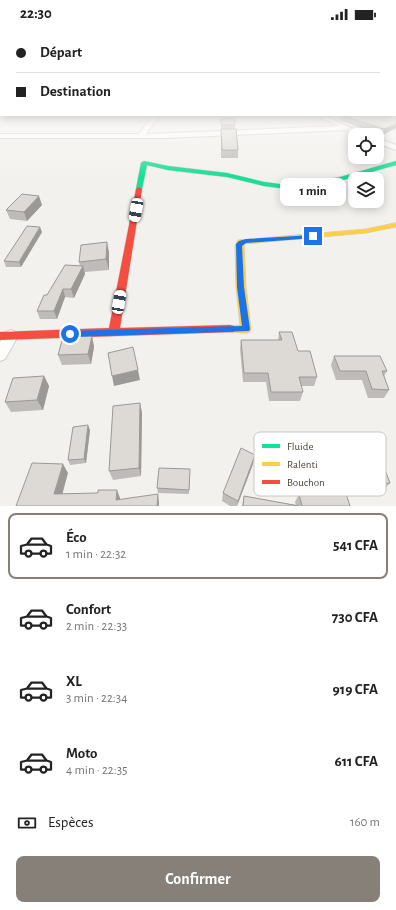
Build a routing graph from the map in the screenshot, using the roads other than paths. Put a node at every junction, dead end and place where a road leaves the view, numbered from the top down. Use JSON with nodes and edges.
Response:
{"nodes":[{"id":1,"x":144,"y":131,"type":"edge"},
{"id":2,"x":260,"y":131,"type":"edge"},
{"id":3,"x":0,"y":136,"type":"edge"},
{"id":4,"x":140,"y":136,"type":"junction"},
{"id":5,"x":384,"y":143,"type":"edge"},
{"id":6,"x":396,"y":148,"type":"edge"},
{"id":7,"x":396,"y":163,"type":"edge"},
{"id":8,"x":396,"y":225,"type":"edge"},
{"id":9,"x":114,"y":333,"type":"junction"},
{"id":10,"x":5,"y":336,"type":"edge"},
{"id":11,"x":0,"y":355,"type":"edge"}],
"edges":[{"from":1,"to":4,"type":"street"},
{"from":2,"to":4,"type":"street"},
{"from":3,"to":4,"type":"street"},
{"from":5,"to":6,"type":"street"},
{"from":7,"to":9,"type":"street"},
{"from":8,"to":9,"type":"street"},
{"from":9,"to":10,"type":"street"},
{"from":10,"to":11,"type":"street"}]}
